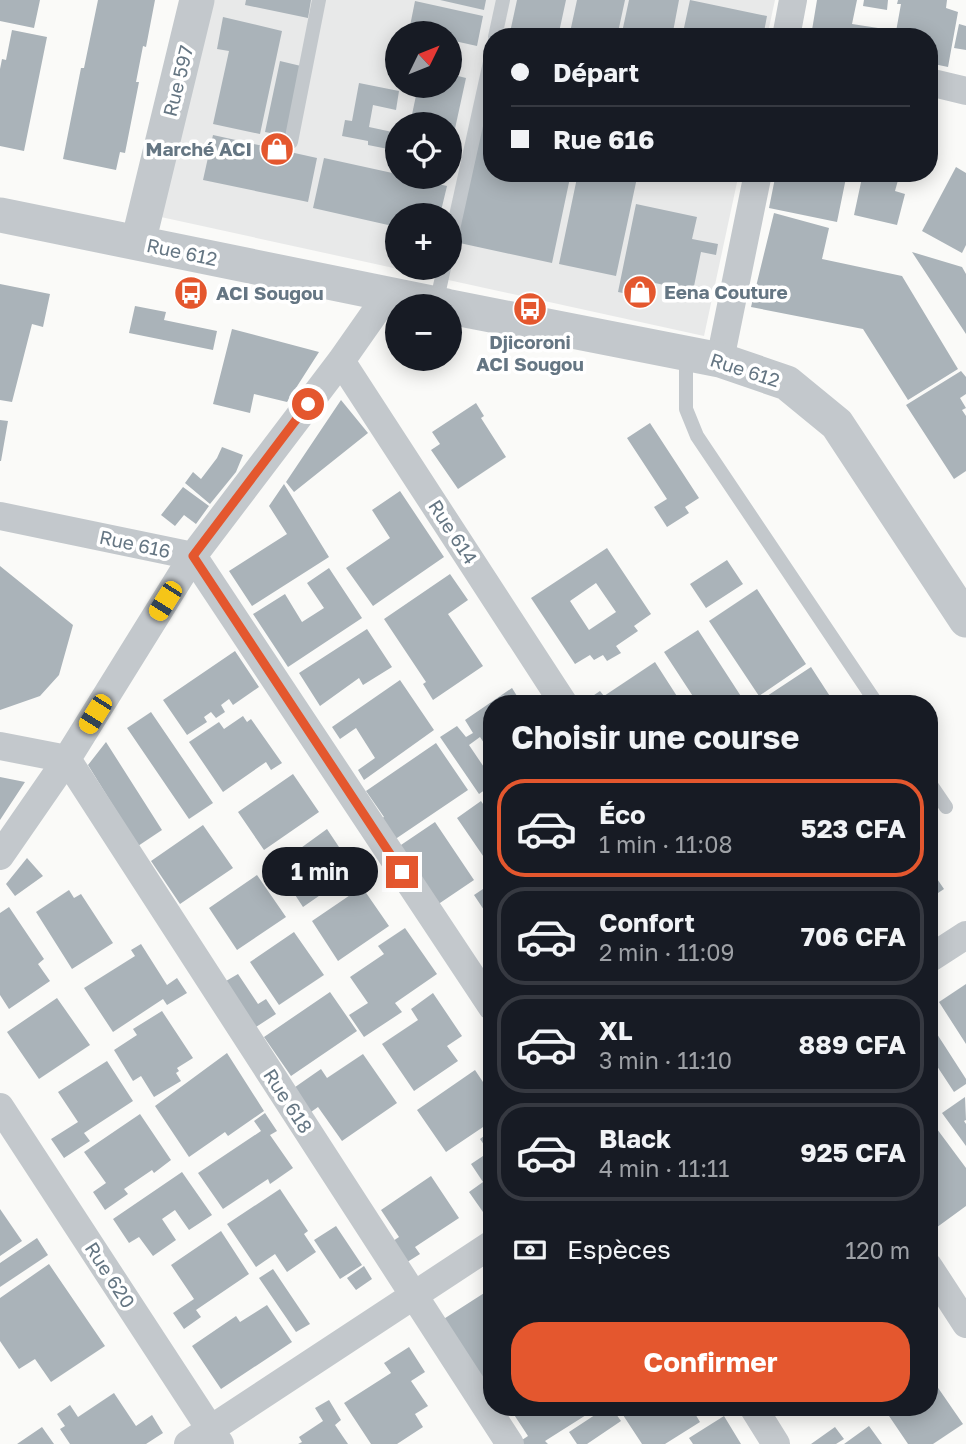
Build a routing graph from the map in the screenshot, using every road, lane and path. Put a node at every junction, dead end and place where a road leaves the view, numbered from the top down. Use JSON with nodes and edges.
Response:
{"nodes":[{"id":1,"x":197,"y":0,"type":"edge"},
{"id":2,"x":319,"y":0,"type":"edge"},
{"id":3,"x":503,"y":0,"type":"edge"},
{"id":4,"x":793,"y":0,"type":"edge"},
{"id":5,"x":497,"y":28,"type":"edge"},
{"id":6,"x":788,"y":28,"type":"edge"},
{"id":7,"x":938,"y":84,"type":"edge"},
{"id":8,"x":966,"y":91,"type":"edge"},
{"id":9,"x":483,"y":94,"type":"edge"},
{"id":10,"x":291,"y":142,"type":"dead end"},
{"id":11,"x":756,"y":182,"type":"edge"},
{"id":12,"x":459,"y":203,"type":"edge"},
{"id":13,"x":0,"y":215,"type":"edge"},
{"id":14,"x":138,"y":243,"type":"junction"},
{"id":15,"x":388,"y":294,"type":"edge"},
{"id":16,"x":385,"y":298,"type":"edge"},
{"id":17,"x":462,"y":309,"type":"edge"},
{"id":18,"x":686,"y":353,"type":"junction"},
{"id":19,"x":720,"y":360,"type":"junction"},
{"id":20,"x":341,"y":361,"type":"junction"},
{"id":21,"x":0,"y":516,"type":"edge"},
{"id":22,"x":193,"y":556,"type":"junction"},
{"id":23,"x":966,"y":620,"type":"edge"},
{"id":24,"x":558,"y":695,"type":"edge"},
{"id":25,"x":871,"y":695,"type":"edge"},
{"id":26,"x":0,"y":746,"type":"edge"},
{"id":27,"x":67,"y":759,"type":"junction"},
{"id":28,"x":938,"y":795,"type":"edge"},
{"id":29,"x":946,"y":807,"type":"dead end"},
{"id":30,"x":0,"y":856,"type":"edge"},
{"id":31,"x":966,"y":935,"type":"edge"},
{"id":32,"x":938,"y":953,"type":"edge"},
{"id":33,"x":483,"y":993,"type":"edge"},
{"id":34,"x":0,"y":1107,"type":"edge"},
{"id":35,"x":483,"y":1250,"type":"edge"},
{"id":36,"x":938,"y":1281,"type":"edge"},
{"id":37,"x":414,"y":1296,"type":"junction"},
{"id":38,"x":966,"y":1324,"type":"edge"},
{"id":39,"x":483,"y":1402,"type":"edge"},
{"id":40,"x":492,"y":1416,"type":"edge"},
{"id":41,"x":758,"y":1416,"type":"edge"},
{"id":42,"x":206,"y":1439,"type":"edge"},
{"id":43,"x":510,"y":1444,"type":"edge"},
{"id":44,"x":776,"y":1444,"type":"edge"}],
"edges":[{"from":1,"to":14,"type":"street","name":"Rue 597"},
{"from":2,"to":10,"type":"lane"},
{"from":3,"to":5,"type":"lane"},
{"from":4,"to":6,"type":"street"},
{"from":7,"to":8,"type":"street"},
{"from":9,"to":12,"type":"lane"},
{"from":11,"to":19,"type":"street"},
{"from":13,"to":14,"type":"street","name":"Rue 612"},
{"from":14,"to":15,"type":"street","name":"Rue 612"},
{"from":16,"to":20,"type":"street"},
{"from":17,"to":18,"type":"street","name":"Rue 612"},
{"from":18,"to":19,"type":"street","name":"Rue 612"},
{"from":18,"to":25,"type":"lane"},
{"from":19,"to":23,"type":"street","name":"Rue 612"},
{"from":20,"to":22,"type":"street"},
{"from":20,"to":24,"type":"street","name":"Rue 614"},
{"from":21,"to":22,"type":"street","name":"Rue 616"},
{"from":22,"to":27,"type":"street"},
{"from":22,"to":33,"type":"street","name":"Rue 616"},
{"from":26,"to":27,"type":"street"},
{"from":27,"to":30,"type":"street"},
{"from":27,"to":37,"type":"street","name":"Rue 618"},
{"from":28,"to":29,"type":"lane"},
{"from":31,"to":32,"type":"street"},
{"from":34,"to":42,"type":"street","name":"Rue 620"},
{"from":35,"to":37,"type":"street"},
{"from":36,"to":38,"type":"street"},
{"from":37,"to":39,"type":"street","name":"Rue 618"},
{"from":37,"to":42,"type":"street"},
{"from":40,"to":43,"type":"street","name":"Rue 618"},
{"from":41,"to":44,"type":"street"}]}
